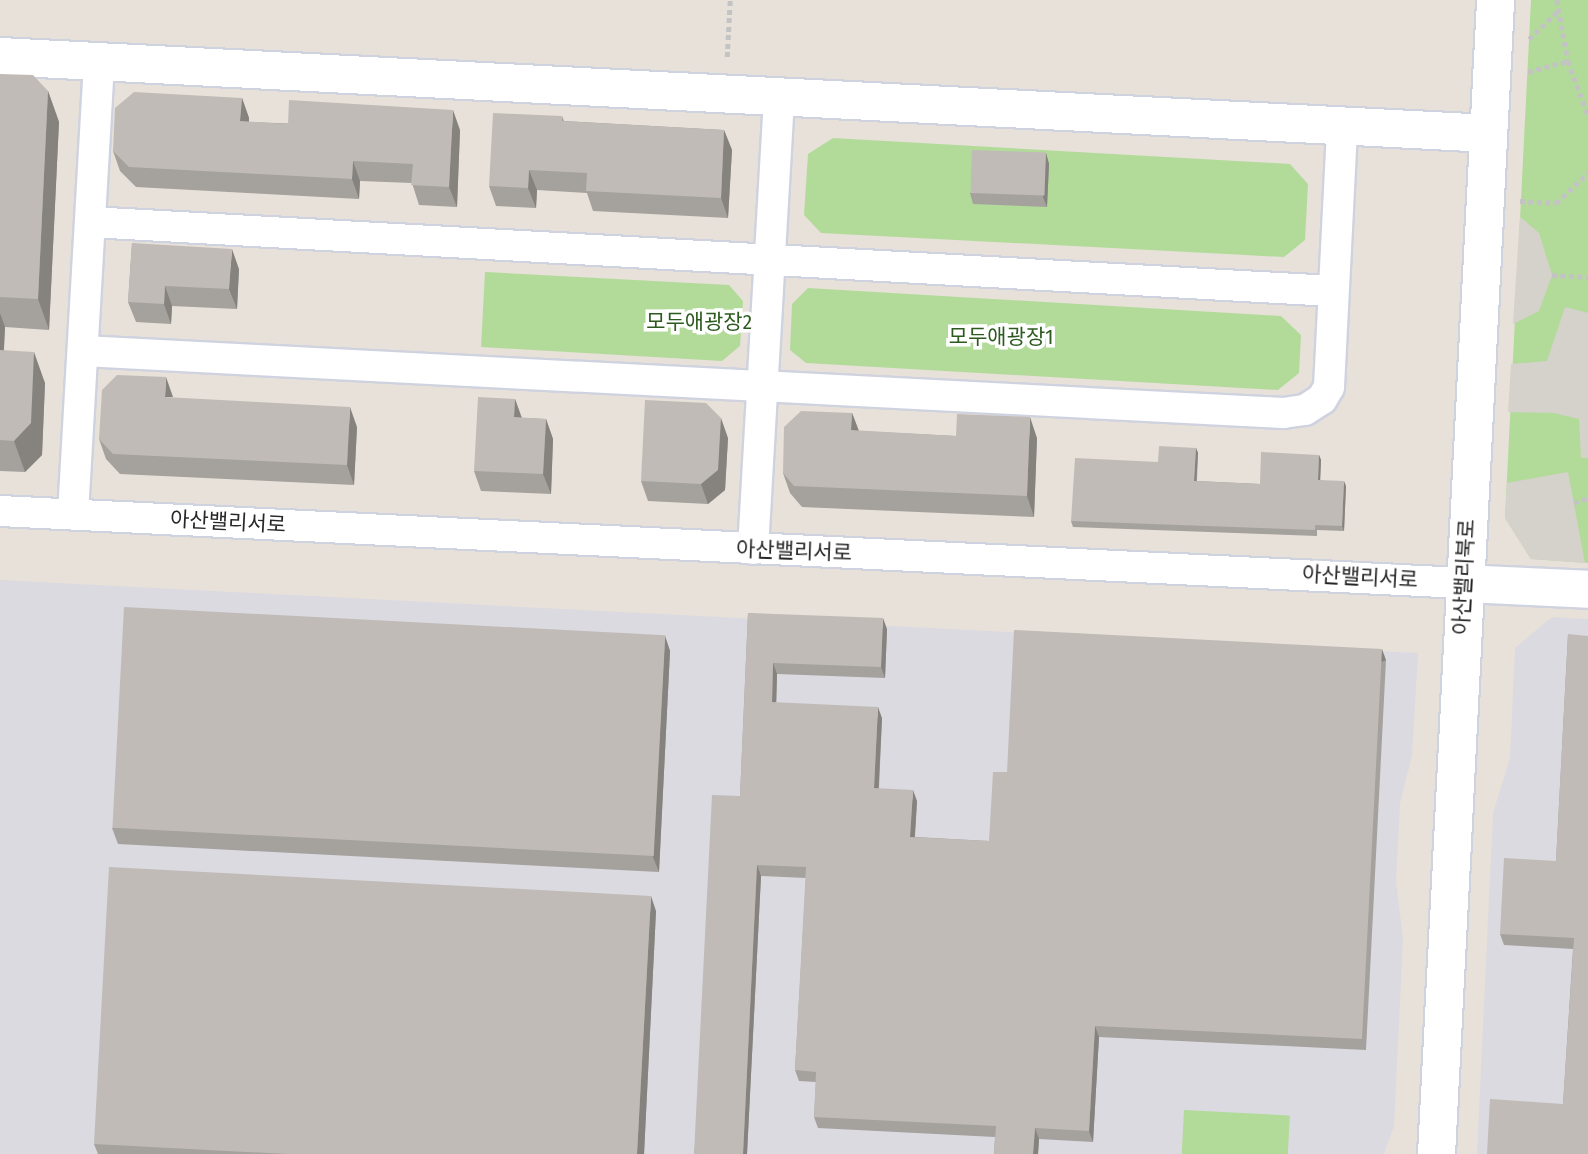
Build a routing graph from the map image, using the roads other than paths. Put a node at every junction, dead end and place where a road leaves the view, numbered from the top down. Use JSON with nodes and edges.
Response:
{"nodes":[{"id":1,"x":1494,"y":0,"type":"edge"},
{"id":2,"x":0,"y":56,"type":"edge"},
{"id":3,"x":99,"y":61,"type":"junction"},
{"id":4,"x":779,"y":97,"type":"junction"},
{"id":5,"x":1342,"y":126,"type":"junction"},
{"id":6,"x":1488,"y":133,"type":"junction"},
{"id":7,"x":90,"y":222,"type":"junction"},
{"id":8,"x":770,"y":261,"type":"junction"},
{"id":9,"x":1333,"y":291,"type":"junction"},
{"id":10,"x":83,"y":351,"type":"junction"},
{"id":11,"x":762,"y":387,"type":"junction"},
{"id":12,"x":0,"y":510,"type":"edge"},
{"id":13,"x":73,"y":514,"type":"junction"},
{"id":14,"x":753,"y":550,"type":"junction"},
{"id":15,"x":1463,"y":583,"type":"junction"},
{"id":16,"x":1588,"y":589,"type":"edge"},
{"id":17,"x":1436,"y":1154,"type":"edge"}],
"edges":[{"from":1,"to":6,"type":"street","name":"아산밸리북로"},
{"from":2,"to":3,"type":"street"},
{"from":3,"to":4,"type":"street"},
{"from":3,"to":7,"type":"street"},
{"from":4,"to":5,"type":"street"},
{"from":4,"to":8,"type":"street"},
{"from":5,"to":6,"type":"street"},
{"from":5,"to":9,"type":"street"},
{"from":6,"to":15,"type":"street","name":"아산밸리북로"},
{"from":7,"to":8,"type":"street"},
{"from":7,"to":10,"type":"street"},
{"from":8,"to":9,"type":"street"},
{"from":8,"to":11,"type":"street"},
{"from":9,"to":11,"type":"street"},
{"from":10,"to":11,"type":"street"},
{"from":10,"to":13,"type":"street"},
{"from":11,"to":14,"type":"street"},
{"from":12,"to":13,"type":"street","name":"아산밸리서로"},
{"from":13,"to":14,"type":"street","name":"아산밸리서로"},
{"from":14,"to":15,"type":"street","name":"아산밸리서로"},
{"from":15,"to":16,"type":"street","name":"아산밸리서로"},
{"from":15,"to":17,"type":"street","name":"아산밸리북로"}]}
